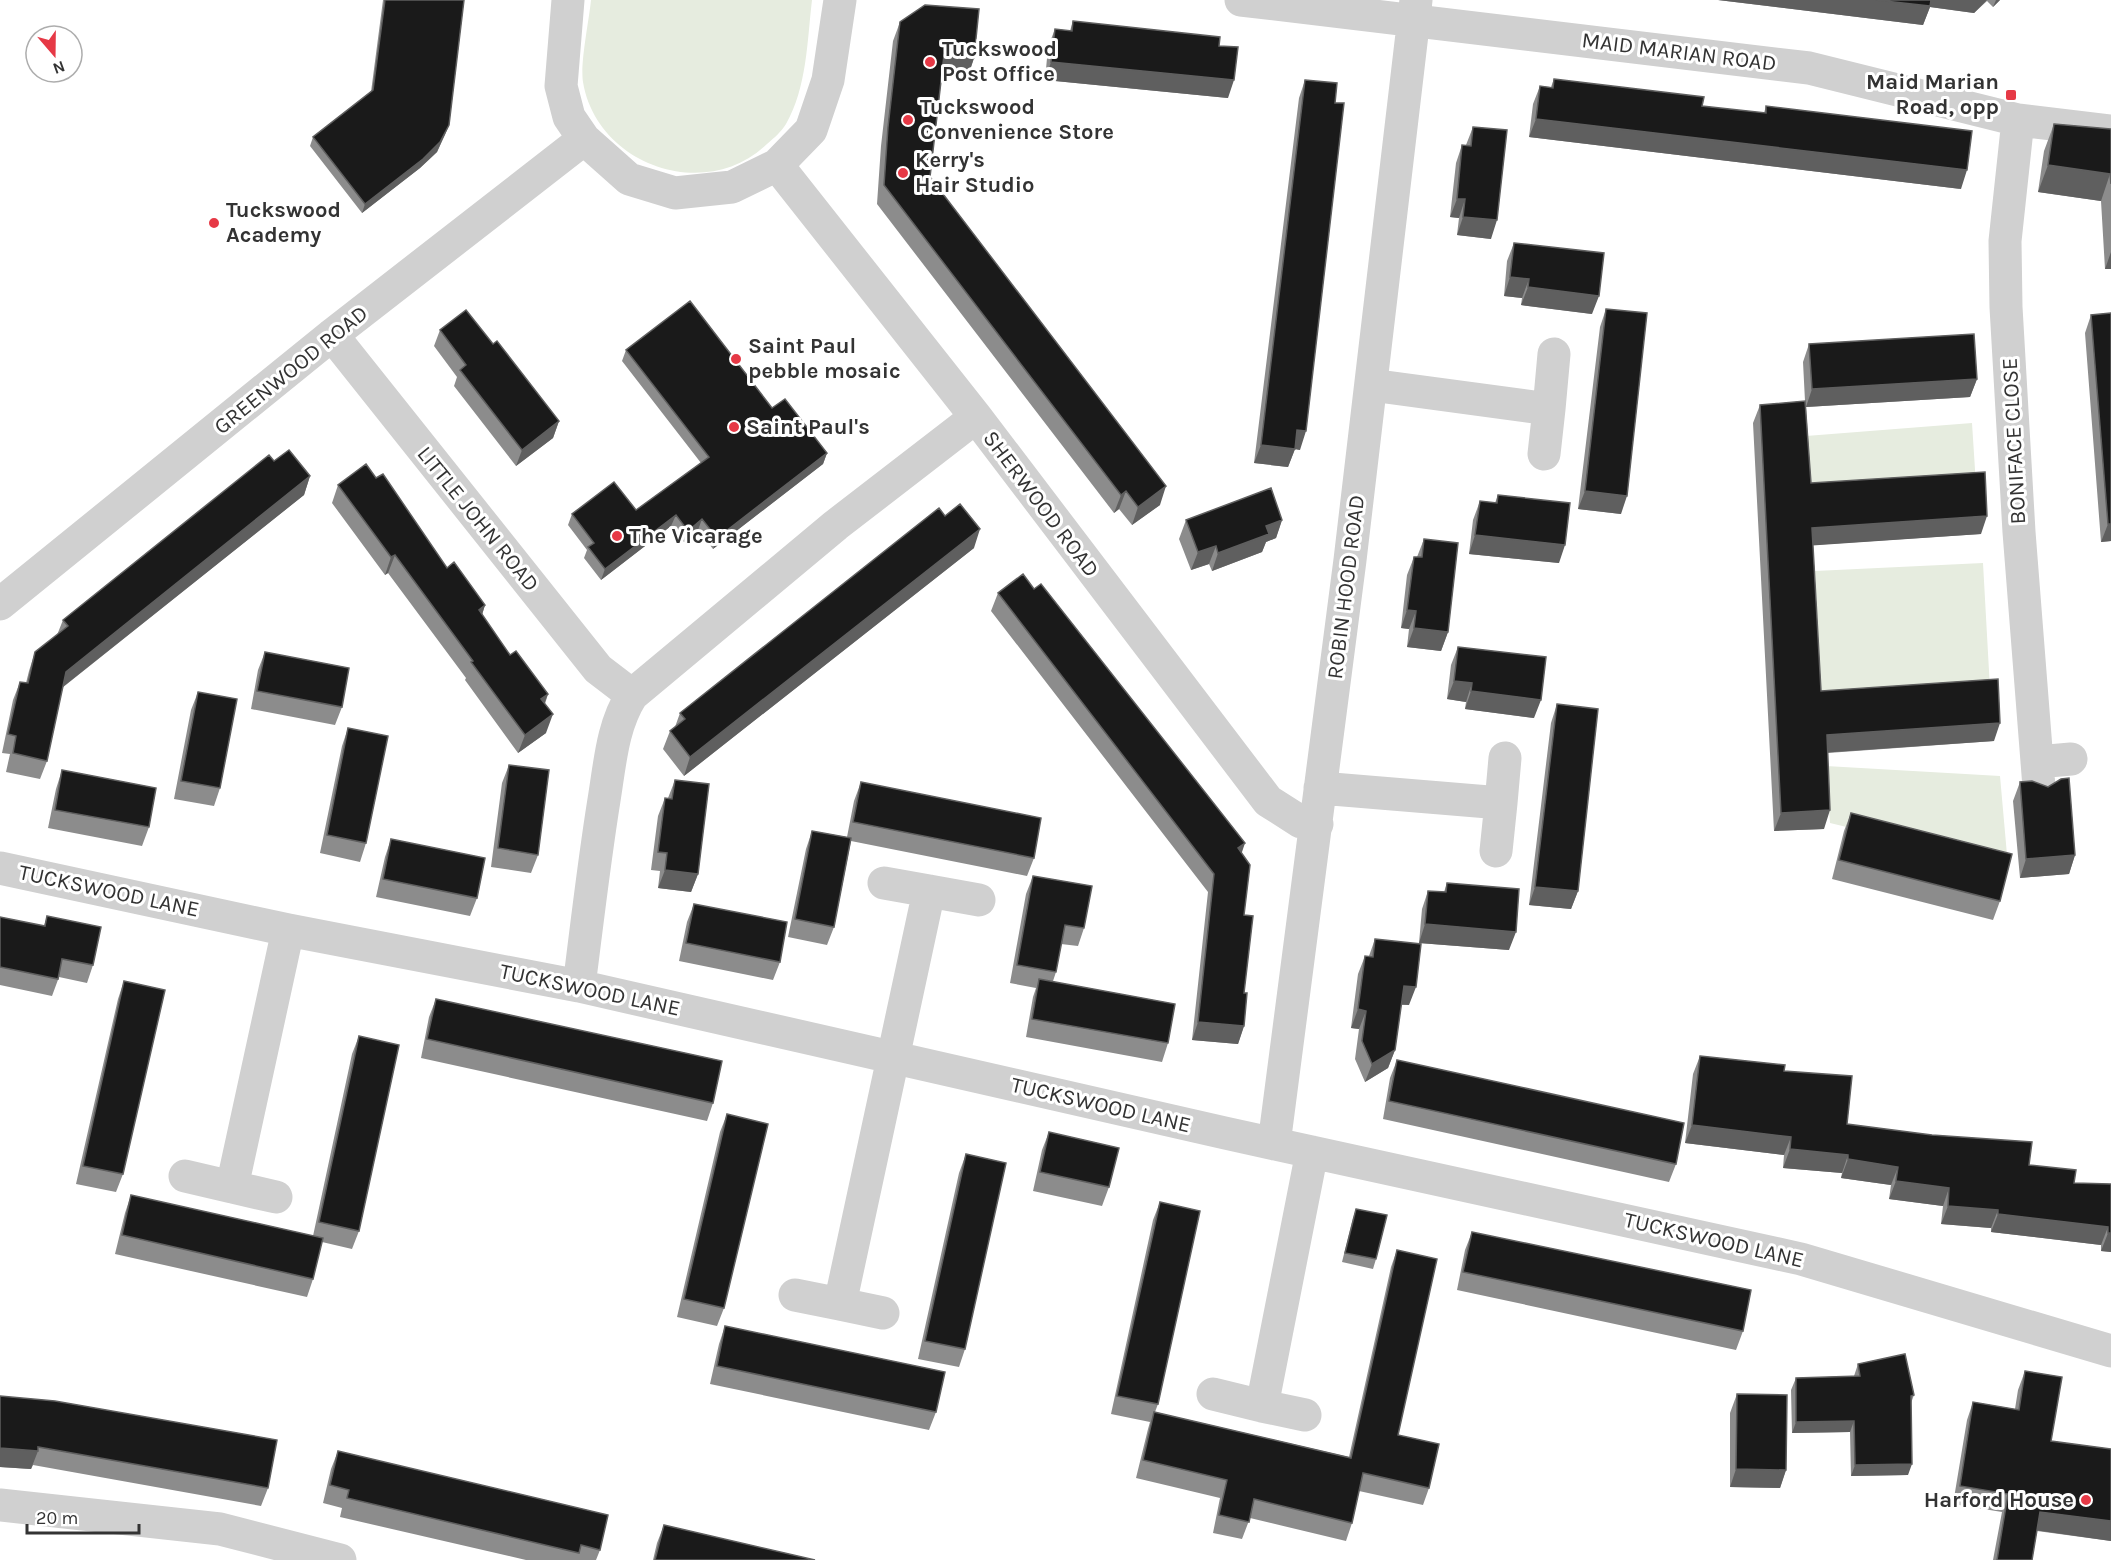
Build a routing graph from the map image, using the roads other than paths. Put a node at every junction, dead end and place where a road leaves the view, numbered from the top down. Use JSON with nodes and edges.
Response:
{"nodes":[{"id":1,"x":568,"y":0,"type":"edge"},
{"id":2,"x":840,"y":0,"type":"edge"},
{"id":3,"x":1241,"y":0,"type":"edge"},
{"id":4,"x":1414,"y":10,"type":"edge"},
{"id":5,"x":2018,"y":120,"type":"junction"},
{"id":6,"x":2111,"y":131,"type":"edge"},
{"id":7,"x":584,"y":139,"type":"junction"},
{"id":8,"x":777,"y":165,"type":"junction"},
{"id":9,"x":332,"y":335,"type":"junction"},
{"id":10,"x":1554,"y":354,"type":"dead end"},
{"id":11,"x":1371,"y":385,"type":"junction"},
{"id":12,"x":1549,"y":409,"type":"junction"},
{"id":13,"x":976,"y":417,"type":"junction"},
{"id":14,"x":1544,"y":454,"type":"dead end"},
{"id":15,"x":0,"y":604,"type":"edge"},
{"id":16,"x":632,"y":695,"type":"junction"},
{"id":17,"x":1505,"y":758,"type":"dead end"},
{"id":18,"x":2071,"y":759,"type":"dead end"},
{"id":19,"x":1320,"y":788,"type":"junction"},
{"id":20,"x":1501,"y":803,"type":"junction"},
{"id":21,"x":1317,"y":824,"type":"junction"},
{"id":22,"x":1496,"y":851,"type":"dead end"},
{"id":23,"x":0,"y":868,"type":"edge"},
{"id":24,"x":884,"y":883,"type":"dead end"},
{"id":25,"x":929,"y":891,"type":"junction"},
{"id":26,"x":979,"y":900,"type":"dead end"},
{"id":27,"x":288,"y":930,"type":"junction"},
{"id":28,"x":579,"y":986,"type":"junction"},
{"id":29,"x":891,"y":1058,"type":"junction"},
{"id":30,"x":1274,"y":1144,"type":"junction"},
{"id":31,"x":1312,"y":1152,"type":"junction"},
{"id":32,"x":184,"y":1176,"type":"dead end"},
{"id":33,"x":232,"y":1187,"type":"junction"},
{"id":34,"x":276,"y":1197,"type":"dead end"},
{"id":35,"x":795,"y":1296,"type":"dead end"},
{"id":36,"x":840,"y":1304,"type":"junction"},
{"id":37,"x":883,"y":1313,"type":"dead end"},
{"id":38,"x":2111,"y":1351,"type":"edge"},
{"id":39,"x":1213,"y":1394,"type":"dead end"},
{"id":40,"x":1262,"y":1406,"type":"junction"},
{"id":41,"x":1305,"y":1415,"type":"dead end"},
{"id":42,"x":0,"y":1504,"type":"edge"},
{"id":43,"x":340,"y":1560,"type":"edge"}],
"edges":[{"from":1,"to":7,"type":"street"},
{"from":2,"to":8,"type":"street"},
{"from":3,"to":4,"type":"street","name":"MAID MARIAN ROAD"},
{"from":4,"to":5,"type":"street","name":"MAID MARIAN ROAD"},
{"from":4,"to":11,"type":"street","name":"ROBIN HOOD ROAD"},
{"from":5,"to":6,"type":"street","name":"MAID MARIAN ROAD"},
{"from":5,"to":18,"type":"street","name":"BONIFACE CLOSE"},
{"from":7,"to":8,"type":"street"},
{"from":7,"to":9,"type":"street","name":"GREENWOOD ROAD"},
{"from":8,"to":13,"type":"street","name":"SHERWOOD ROAD"},
{"from":9,"to":15,"type":"street","name":"GREENWOOD ROAD"},
{"from":9,"to":16,"type":"street","name":"LITTLE JOHN ROAD"},
{"from":10,"to":12,"type":"street"},
{"from":11,"to":12,"type":"street"},
{"from":11,"to":19,"type":"street","name":"ROBIN HOOD ROAD"},
{"from":12,"to":14,"type":"street"},
{"from":13,"to":16,"type":"street"},
{"from":13,"to":21,"type":"street","name":"SHERWOOD ROAD"},
{"from":16,"to":28,"type":"street"},
{"from":17,"to":20,"type":"street"},
{"from":19,"to":20,"type":"street"},
{"from":19,"to":21,"type":"street","name":"ROBIN HOOD ROAD"},
{"from":20,"to":22,"type":"street"},
{"from":21,"to":30,"type":"street","name":"ROBIN HOOD ROAD"},
{"from":23,"to":27,"type":"street","name":"TUCKSWOOD LANE"},
{"from":24,"to":25,"type":"street"},
{"from":25,"to":26,"type":"street"},
{"from":25,"to":29,"type":"street"},
{"from":27,"to":28,"type":"street","name":"TUCKSWOOD LANE"},
{"from":27,"to":33,"type":"street"},
{"from":28,"to":29,"type":"street","name":"TUCKSWOOD LANE"},
{"from":29,"to":30,"type":"street","name":"TUCKSWOOD LANE"},
{"from":29,"to":36,"type":"street"},
{"from":30,"to":31,"type":"street","name":"TUCKSWOOD LANE"},
{"from":31,"to":38,"type":"street","name":"TUCKSWOOD LANE"},
{"from":31,"to":40,"type":"street"},
{"from":32,"to":33,"type":"street"},
{"from":33,"to":34,"type":"street"},
{"from":35,"to":36,"type":"street"},
{"from":36,"to":37,"type":"street"},
{"from":39,"to":40,"type":"street"},
{"from":40,"to":41,"type":"street"},
{"from":42,"to":43,"type":"street"}]}
